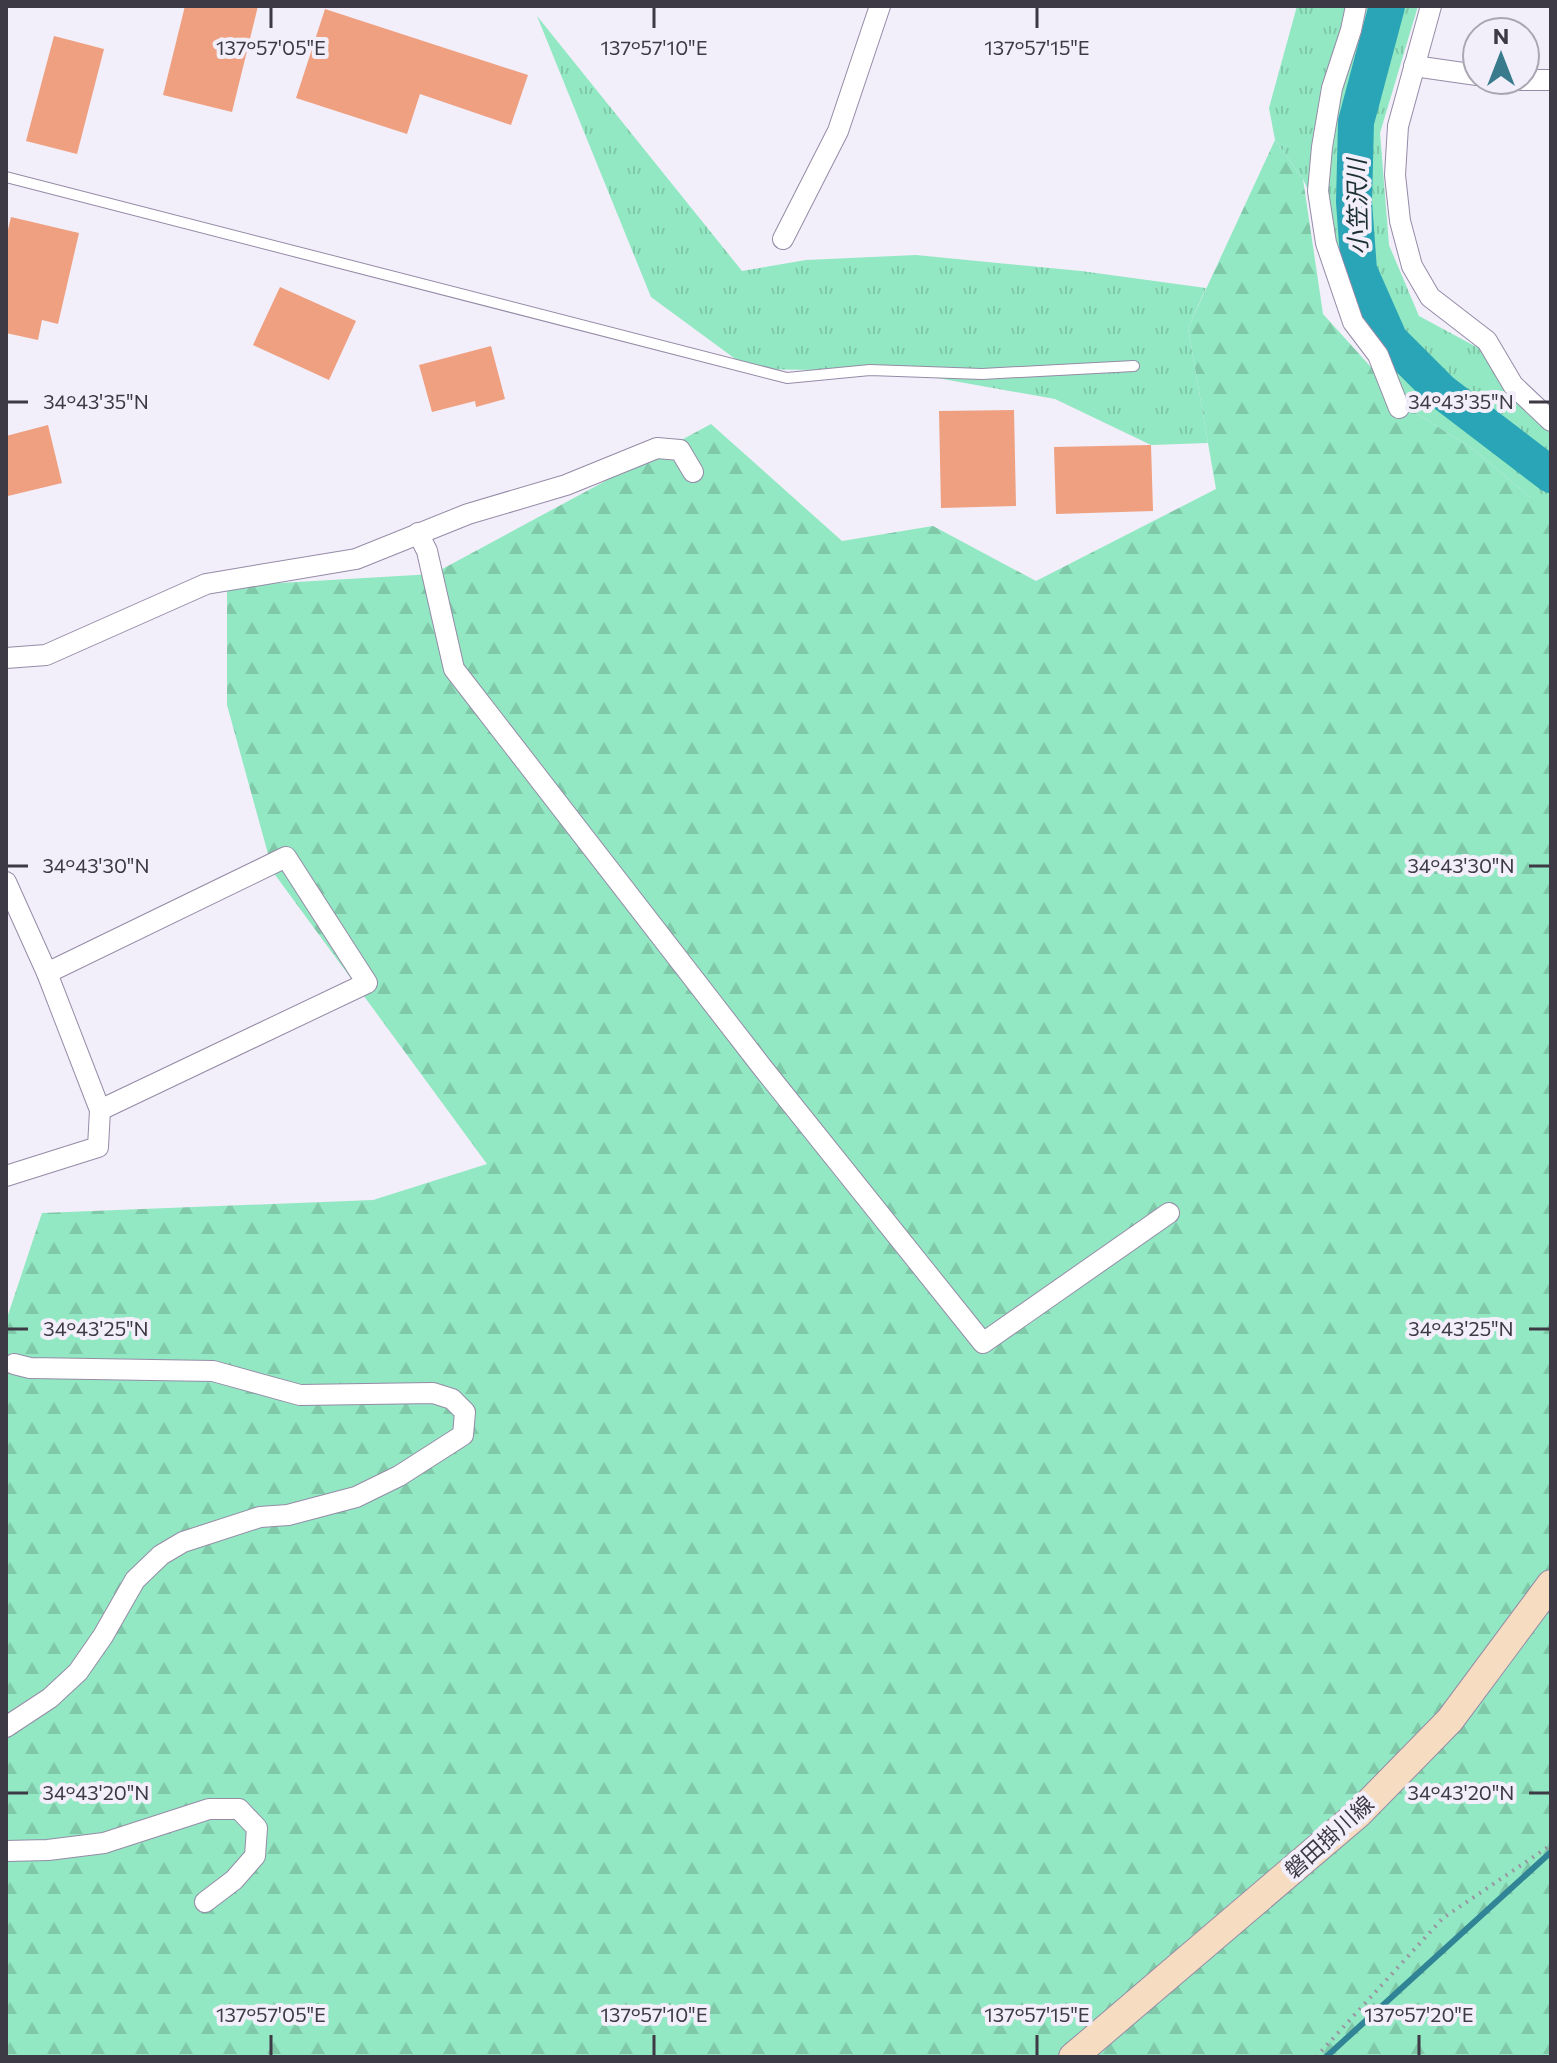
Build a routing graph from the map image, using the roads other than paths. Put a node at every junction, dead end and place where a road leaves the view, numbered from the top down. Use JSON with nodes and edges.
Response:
{"nodes":[{"id":1,"x":880,"y":6,"type":"edge"},
{"id":2,"x":1356,"y":6,"type":"edge"},
{"id":3,"x":1431,"y":6,"type":"edge"},
{"id":4,"x":1414,"y":66,"type":"junction"},
{"id":5,"x":1461,"y":73,"type":"edge"},
{"id":6,"x":6,"y":177,"type":"edge"},
{"id":7,"x":783,"y":239,"type":"dead end"},
{"id":8,"x":1134,"y":366,"type":"dead end"},
{"id":9,"x":1399,"y":408,"type":"dead end"},
{"id":10,"x":1551,"y":421,"type":"edge"},
{"id":11,"x":693,"y":472,"type":"dead end"},
{"id":12,"x":418,"y":533,"type":"junction"},
{"id":13,"x":6,"y":658,"type":"edge"},
{"id":14,"x":6,"y":882,"type":"edge"},
{"id":15,"x":47,"y":973,"type":"junction"},
{"id":16,"x":100,"y":1110,"type":"junction"},
{"id":17,"x":6,"y":1176,"type":"edge"},
{"id":18,"x":1169,"y":1213,"type":"dead end"},
{"id":19,"x":14,"y":1364,"type":"dead end"},
{"id":20,"x":1551,"y":1584,"type":"edge"},
{"id":21,"x":6,"y":1727,"type":"edge"},
{"id":22,"x":6,"y":1851,"type":"edge"},
{"id":23,"x":205,"y":1902,"type":"dead end"},
{"id":24,"x":1073,"y":2057,"type":"edge"}],
"edges":[{"from":1,"to":7,"type":"street"},
{"from":2,"to":9,"type":"street"},
{"from":3,"to":4,"type":"street"},
{"from":4,"to":5,"type":"street"},
{"from":4,"to":10,"type":"street"},
{"from":6,"to":8,"type":"lane"},
{"from":11,"to":12,"type":"street"},
{"from":12,"to":13,"type":"street"},
{"from":12,"to":18,"type":"street"},
{"from":14,"to":15,"type":"street"},
{"from":15,"to":16,"type":"street"},
{"from":15,"to":16,"type":"street"},
{"from":16,"to":17,"type":"street"},
{"from":19,"to":21,"type":"street"},
{"from":20,"to":24,"type":"main road","name":"磐田掛川線"},
{"from":22,"to":23,"type":"street"}]}
